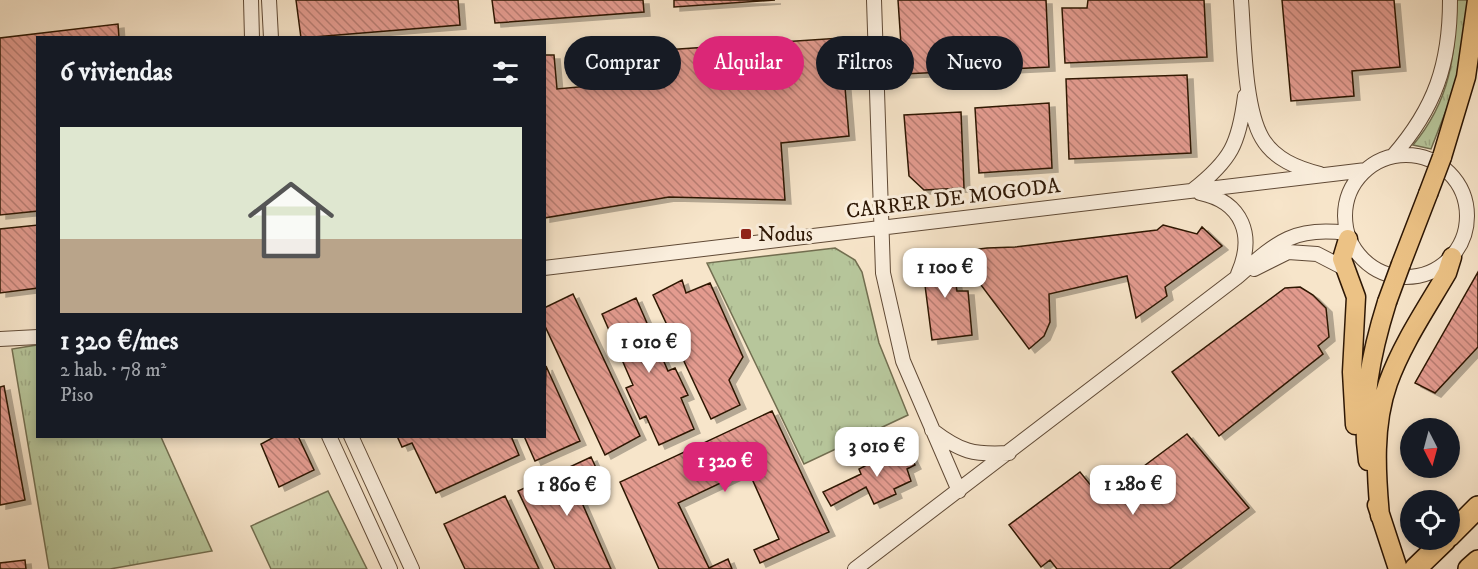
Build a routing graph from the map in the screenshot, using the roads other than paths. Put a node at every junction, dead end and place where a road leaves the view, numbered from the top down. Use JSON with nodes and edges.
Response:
{"nodes":[{"id":1,"x":251,"y":0,"type":"edge"},
{"id":2,"x":269,"y":0,"type":"edge"},
{"id":3,"x":874,"y":0,"type":"edge"},
{"id":4,"x":1241,"y":0,"type":"edge"},
{"id":5,"x":1450,"y":0,"type":"edge"},
{"id":6,"x":1477,"y":0,"type":"edge"},
{"id":7,"x":252,"y":36,"type":"edge"},
{"id":8,"x":271,"y":36,"type":"edge"},
{"id":9,"x":1248,"y":76,"type":"junction"},
{"id":10,"x":1393,"y":156,"type":"junction"},
{"id":11,"x":1366,"y":170,"type":"junction"},
{"id":12,"x":1328,"y":176,"type":"junction"},
{"id":13,"x":1191,"y":192,"type":"junction"},
{"id":14,"x":1478,"y":204,"type":"edge"},
{"id":15,"x":880,"y":228,"type":"junction"},
{"id":16,"x":1465,"y":233,"type":"junction"},
{"id":17,"x":1347,"y":236,"type":"junction"},
{"id":18,"x":1452,"y":257,"type":"junction"},
{"id":19,"x":546,"y":267,"type":"edge"},
{"id":20,"x":1346,"y":269,"type":"junction"},
{"id":21,"x":1236,"y":278,"type":"junction"},
{"id":22,"x":36,"y":337,"type":"edge"},
{"id":23,"x":0,"y":339,"type":"edge"},
{"id":24,"x":931,"y":429,"type":"junction"},
{"id":25,"x":330,"y":438,"type":"edge"},
{"id":26,"x":352,"y":438,"type":"edge"},
{"id":27,"x":1008,"y":453,"type":"junction"},
{"id":28,"x":1370,"y":472,"type":"junction"},
{"id":29,"x":959,"y":491,"type":"junction"},
{"id":30,"x":1478,"y":507,"type":"edge"},
{"id":31,"x":1380,"y":516,"type":"junction"},
{"id":32,"x":1460,"y":525,"type":"edge"},
{"id":33,"x":1435,"y":550,"type":"edge"},
{"id":34,"x":1478,"y":561,"type":"edge"},
{"id":35,"x":390,"y":569,"type":"edge"},
{"id":36,"x":412,"y":569,"type":"edge"},
{"id":37,"x":855,"y":569,"type":"edge"},
{"id":38,"x":1398,"y":569,"type":"edge"},
{"id":39,"x":1415,"y":569,"type":"edge"},
{"id":40,"x":1469,"y":569,"type":"edge"}],
"edges":[{"from":1,"to":7,"type":"street"},
{"from":2,"to":8,"type":"street"},
{"from":3,"to":15,"type":"street"},
{"from":4,"to":9,"type":"street"},
{"from":5,"to":10,"type":"street"},
{"from":6,"to":28,"type":"main road","bridge":true},
{"from":9,"to":12,"type":"street"},
{"from":9,"to":13,"type":"street"},
{"from":10,"to":11,"type":"street"},
{"from":10,"to":16,"type":"street"},
{"from":11,"to":12,"type":"street","name":"CARRER DE MOGODA"},
{"from":11,"to":17,"type":"street"},
{"from":12,"to":13,"type":"street","name":"CARRER DE MOGODA"},
{"from":13,"to":15,"type":"street","name":"CARRER DE MOGODA"},
{"from":13,"to":21,"type":"street"},
{"from":14,"to":16,"type":"street"},
{"from":15,"to":19,"type":"street","name":"CARRER DE MOGODA"},
{"from":15,"to":24,"type":"street"},
{"from":16,"to":18,"type":"street"},
{"from":17,"to":18,"type":"street"},
{"from":17,"to":20,"type":"main road"},
{"from":17,"to":21,"type":"street"},
{"from":18,"to":31,"type":"main road"},
{"from":20,"to":21,"type":"street"},
{"from":20,"to":28,"type":"main road"},
{"from":21,"to":27,"type":"street"},
{"from":22,"to":23,"type":"street"},
{"from":24,"to":27,"type":"street"},
{"from":24,"to":29,"type":"street"},
{"from":25,"to":35,"type":"street"},
{"from":26,"to":36,"type":"street"},
{"from":27,"to":29,"type":"street"},
{"from":28,"to":31,"type":"main road"},
{"from":29,"to":37,"type":"street"},
{"from":30,"to":32,"type":"highway"},
{"from":31,"to":38,"type":"main road"},
{"from":33,"to":39,"type":"highway"},
{"from":34,"to":40,"type":"highway"}]}
